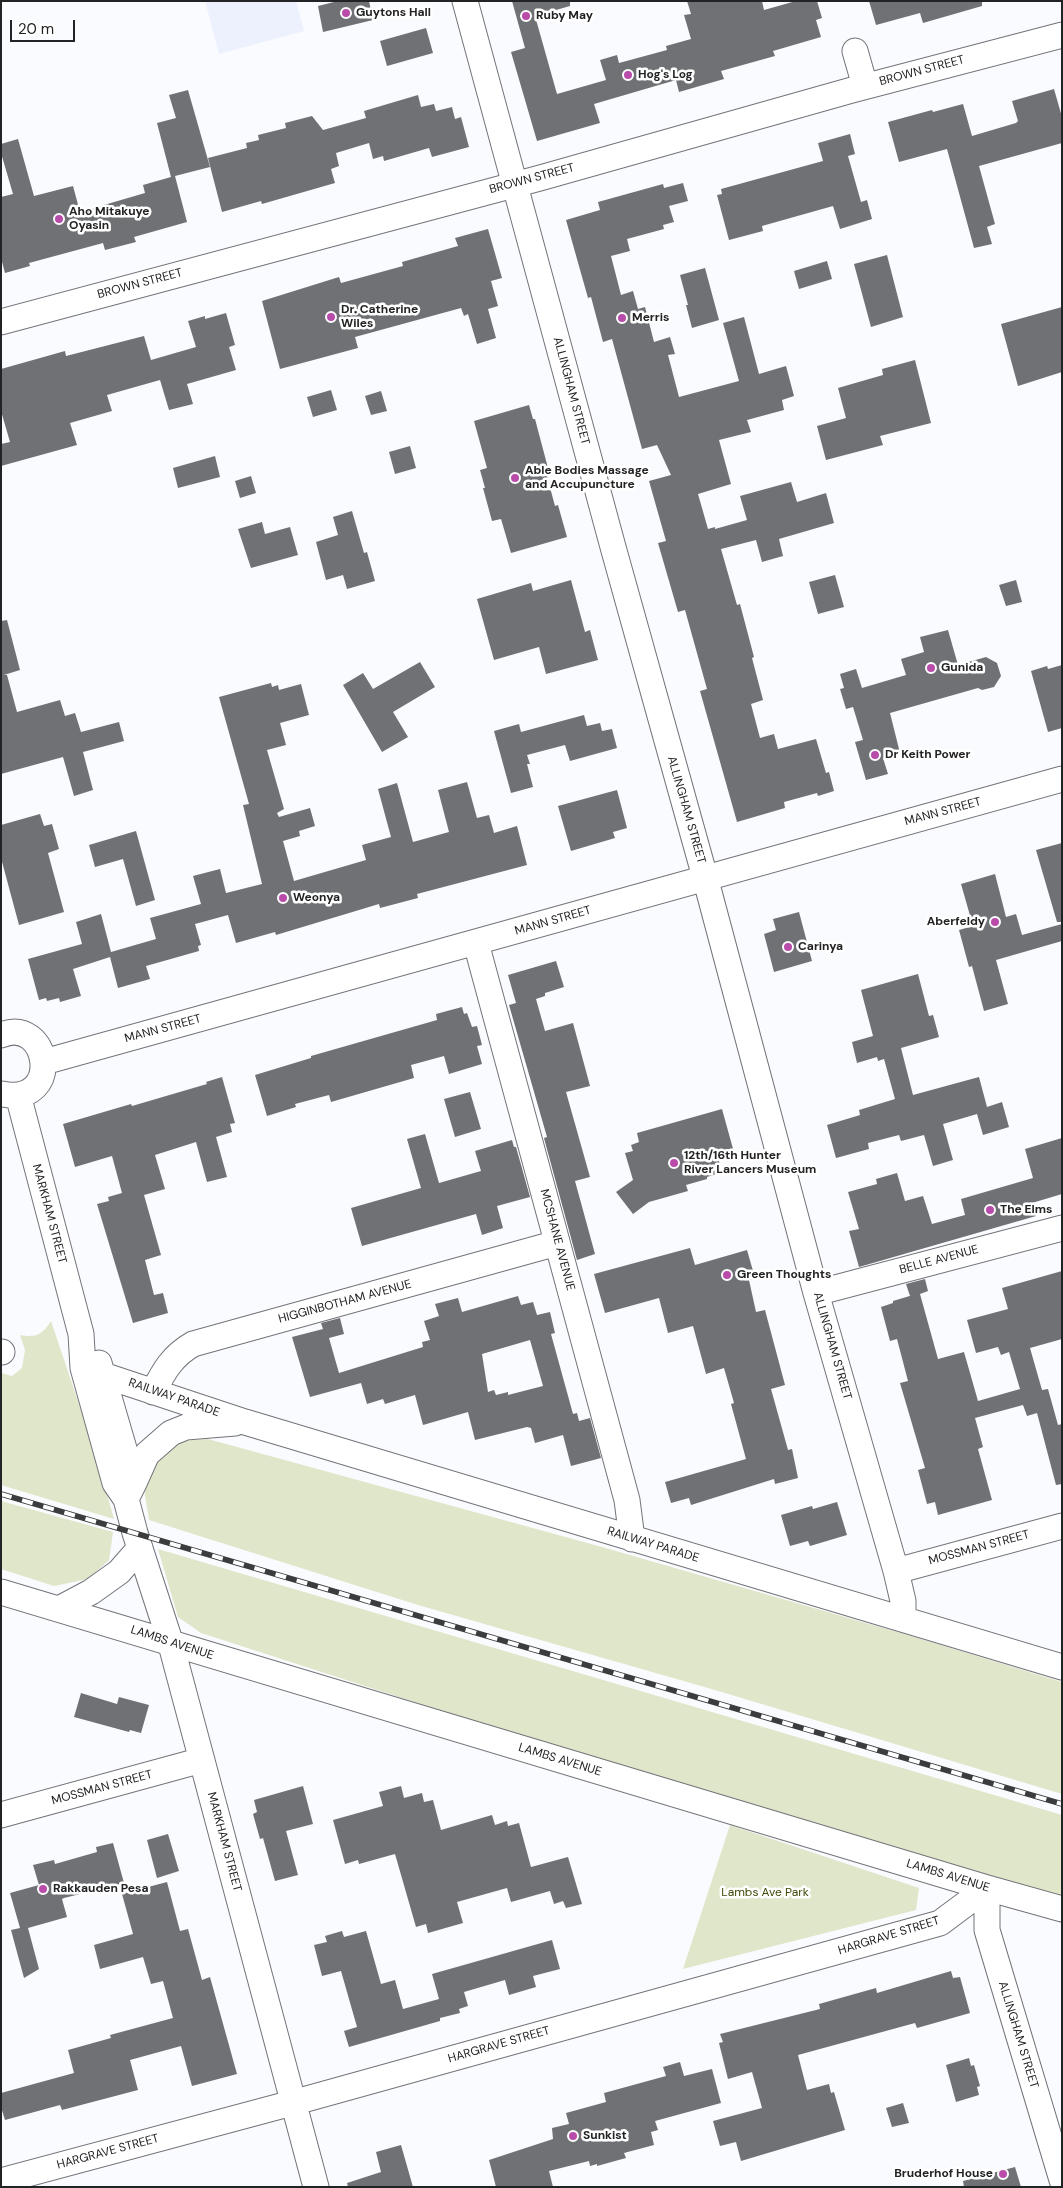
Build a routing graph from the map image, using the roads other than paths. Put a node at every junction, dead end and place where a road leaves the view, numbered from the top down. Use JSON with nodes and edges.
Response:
{"nodes":[{"id":1,"x":465,"y":1,"type":"edge"},
{"id":2,"x":1062,"y":35,"type":"edge"},
{"id":3,"x":855,"y":51,"type":"dead end"},
{"id":4,"x":865,"y":86,"type":"junction"},
{"id":5,"x":515,"y":184,"type":"junction"},
{"id":6,"x":1,"y":322,"type":"edge"},
{"id":7,"x":1062,"y":779,"type":"edge"},
{"id":8,"x":705,"y":877,"type":"junction"},
{"id":9,"x":476,"y":943,"type":"junction"},
{"id":10,"x":2,"y":1030,"type":"edge"},
{"id":11,"x":44,"y":1062,"type":"junction"},
{"id":12,"x":10,"y":1094,"type":"edge"},
{"id":13,"x":1062,"y":1228,"type":"edge"},
{"id":14,"x":557,"y":1243,"type":"junction"},
{"id":15,"x":816,"y":1293,"type":"junction"},
{"id":16,"x":81,"y":1334,"type":"junction"},
{"id":17,"x":103,"y":1375,"type":"junction"},
{"id":18,"x":153,"y":1392,"type":"junction"},
{"id":19,"x":244,"y":1422,"type":"junction"},
{"id":20,"x":130,"y":1491,"type":"junction"},
{"id":21,"x":1062,"y":1526,"type":"edge"},
{"id":22,"x":632,"y":1539,"type":"junction"},
{"id":23,"x":140,"y":1548,"type":"junction"},
{"id":24,"x":896,"y":1571,"type":"junction"},
{"id":25,"x":1,"y":1592,"type":"edge"},
{"id":26,"x":59,"y":1609,"type":"junction"},
{"id":27,"x":903,"y":1619,"type":"junction"},
{"id":28,"x":170,"y":1641,"type":"junction"},
{"id":29,"x":1062,"y":1667,"type":"edge"},
{"id":30,"x":202,"y":1760,"type":"junction"},
{"id":31,"x":1,"y":1815,"type":"edge"},
{"id":32,"x":986,"y":1888,"type":"junction"},
{"id":33,"x":1062,"y":1909,"type":"edge"},
{"id":34,"x":292,"y":2103,"type":"junction"},
{"id":35,"x":1,"y":2180,"type":"edge"},
{"id":36,"x":1062,"y":2180,"type":"edge"},
{"id":37,"x":316,"y":2187,"type":"edge"}],
"edges":[{"from":1,"to":5,"type":"street","name":"ALLINGHAM STREET"},
{"from":2,"to":4,"type":"street","name":"BROWN STREET"},
{"from":3,"to":4,"type":"street"},
{"from":4,"to":5,"type":"street","name":"BROWN STREET"},
{"from":5,"to":6,"type":"street","name":"BROWN STREET"},
{"from":5,"to":8,"type":"street","name":"ALLINGHAM STREET"},
{"from":7,"to":8,"type":"street","name":"MANN STREET"},
{"from":8,"to":9,"type":"street","name":"MANN STREET"},
{"from":8,"to":15,"type":"street","name":"ALLINGHAM STREET"},
{"from":9,"to":11,"type":"street","name":"MANN STREET"},
{"from":9,"to":14,"type":"street","name":"MCSHANE AVENUE"},
{"from":10,"to":11,"type":"street"},
{"from":11,"to":12,"type":"street"},
{"from":12,"to":16,"type":"street","name":"MARKHAM STREET"},
{"from":13,"to":15,"type":"street","name":"BELLE AVENUE"},
{"from":14,"to":18,"type":"street","name":"HIGGINBOTHAM AVENUE"},
{"from":14,"to":22,"type":"street","name":"MCSHANE AVENUE"},
{"from":15,"to":24,"type":"street","name":"ALLINGHAM STREET"},
{"from":16,"to":17,"type":"street","name":"MARKHAM STREET"},
{"from":16,"to":20,"type":"street","name":"MARKHAM STREET"},
{"from":17,"to":18,"type":"street","name":"RAILWAY PARADE"},
{"from":17,"to":20,"type":"street","name":"MARKHAM STREET"},
{"from":18,"to":19,"type":"street","name":"RAILWAY PARADE"},
{"from":19,"to":20,"type":"street","name":"RAILWAY PARADE"},
{"from":19,"to":22,"type":"street","name":"RAILWAY PARADE"},
{"from":20,"to":23,"type":"street","name":"MARKHAM STREET"},
{"from":21,"to":24,"type":"street","name":"MOSSMAN STREET"},
{"from":22,"to":27,"type":"street","name":"RAILWAY PARADE"},
{"from":23,"to":26,"type":"street"},
{"from":23,"to":28,"type":"street","name":"MARKHAM STREET"},
{"from":24,"to":27,"type":"street","name":"ALLINGHAM STREET"},
{"from":25,"to":26,"type":"street","name":"LAMBS AVENUE"},
{"from":26,"to":28,"type":"street","name":"LAMBS AVENUE"},
{"from":27,"to":29,"type":"street","name":"RAILWAY PARADE"},
{"from":28,"to":30,"type":"street","name":"MARKHAM STREET"},
{"from":28,"to":32,"type":"street","name":"LAMBS AVENUE"},
{"from":30,"to":31,"type":"street","name":"MOSSMAN STREET"},
{"from":30,"to":34,"type":"street","name":"MARKHAM STREET"},
{"from":32,"to":33,"type":"street","name":"LAMBS AVENUE"},
{"from":32,"to":34,"type":"street","name":"HARGRAVE STREET"},
{"from":32,"to":36,"type":"street","name":"ALLINGHAM STREET"},
{"from":34,"to":35,"type":"street","name":"HARGRAVE STREET"},
{"from":34,"to":37,"type":"street","name":"MARKHAM STREET"}]}
